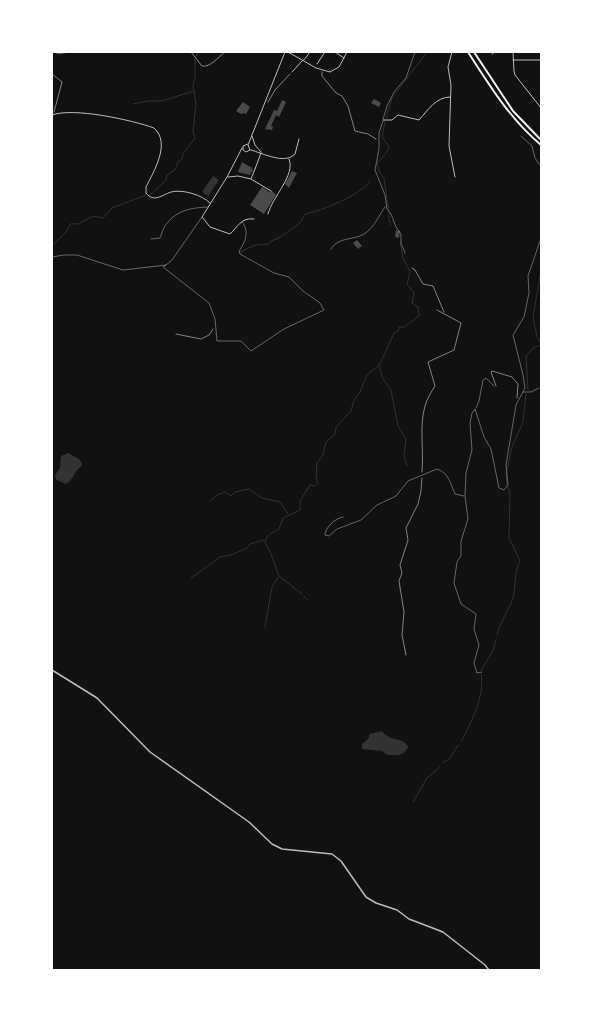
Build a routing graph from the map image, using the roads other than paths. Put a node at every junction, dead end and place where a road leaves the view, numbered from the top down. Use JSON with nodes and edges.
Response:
{"nodes":[{"id":1,"x":55,"y":52,"type":"edge"},
{"id":2,"x":69,"y":52,"type":"edge"},
{"id":3,"x":285,"y":52,"type":"edge"},
{"id":4,"x":288,"y":52,"type":"edge"},
{"id":5,"x":310,"y":52,"type":"edge"},
{"id":6,"x":325,"y":52,"type":"edge"},
{"id":7,"x":335,"y":52,"type":"edge"},
{"id":8,"x":347,"y":52,"type":"edge"},
{"id":9,"x":414,"y":52,"type":"edge"},
{"id":10,"x":452,"y":52,"type":"edge"},
{"id":11,"x":468,"y":52,"type":"edge"},
{"id":12,"x":474,"y":52,"type":"edge"},
{"id":13,"x":495,"y":52,"type":"edge"},
{"id":14,"x":513,"y":52,"type":"edge"},
{"id":15,"x":492,"y":54,"type":"dead end"},
{"id":16,"x":344,"y":58,"type":"junction"},
{"id":17,"x":303,"y":60,"type":"junction"},
{"id":18,"x":513,"y":60,"type":"junction"},
{"id":19,"x":541,"y":60,"type":"edge"},
{"id":20,"x":317,"y":64,"type":"dead end"},
{"id":21,"x":292,"y":72,"type":"road end"},
{"id":22,"x":451,"y":97,"type":"junction"},
{"id":23,"x":541,"y":108,"type":"edge"},
{"id":24,"x":53,"y":114,"type":"edge"},
{"id":25,"x":383,"y":120,"type":"junction"},
{"id":26,"x":252,"y":136,"type":"junction"},
{"id":27,"x":521,"y":136,"type":"dead end"},
{"id":28,"x":299,"y":139,"type":"dead end"},
{"id":29,"x":541,"y":140,"type":"edge"},
{"id":30,"x":248,"y":145,"type":"junction"},
{"id":31,"x":541,"y":145,"type":"edge"},
{"id":32,"x":255,"y":146,"type":"junction"},
{"id":33,"x":250,"y":147,"type":"junction"},
{"id":34,"x":242,"y":148,"type":"junction"},
{"id":35,"x":250,"y":150,"type":"junction"},
{"id":36,"x":262,"y":153,"type":"junction"},
{"id":37,"x":288,"y":158,"type":"junction"},
{"id":38,"x":541,"y":167,"type":"edge"},
{"id":39,"x":227,"y":177,"type":"junction"},
{"id":40,"x":455,"y":177,"type":"dead end"},
{"id":41,"x":251,"y":179,"type":"junction"},
{"id":42,"x":271,"y":191,"type":"dead end"},
{"id":43,"x":210,"y":203,"type":"junction"},
{"id":44,"x":386,"y":206,"type":"junction"},
{"id":45,"x":207,"y":207,"type":"junction"},
{"id":46,"x":268,"y":214,"type":"dead end"},
{"id":47,"x":202,"y":217,"type":"junction"},
{"id":48,"x":254,"y":219,"type":"dead end"},
{"id":49,"x":242,"y":222,"type":"junction"},
{"id":50,"x":541,"y":238,"type":"edge"},
{"id":51,"x":151,"y":239,"type":"dead end"},
{"id":52,"x":331,"y":249,"type":"dead end"},
{"id":53,"x":405,"y":253,"type":"dead end"},
{"id":54,"x":52,"y":257,"type":"edge"},
{"id":55,"x":166,"y":265,"type":"junction"},
{"id":56,"x":494,"y":386,"type":"road end"},
{"id":57,"x":538,"y":388,"type":"dead end"},
{"id":58,"x":523,"y":392,"type":"junction"},
{"id":59,"x":475,"y":409,"type":"junction"},
{"id":60,"x":465,"y":496,"type":"junction"},
{"id":61,"x":343,"y":517,"type":"dead end"},
{"id":62,"x":52,"y":670,"type":"edge"},
{"id":63,"x":482,"y":672,"type":"dead end"},
{"id":64,"x":489,"y":970,"type":"edge"}],
"edges":[{"from":1,"to":2,"type":"lane"},
{"from":3,"to":26,"type":"street"},
{"from":4,"to":17,"type":"street"},
{"from":5,"to":17,"type":"street"},
{"from":6,"to":20,"type":"street"},
{"from":7,"to":16,"type":"street"},
{"from":8,"to":16,"type":"street"},
{"from":9,"to":25,"type":"lane"},
{"from":10,"to":22,"type":"street"},
{"from":11,"to":31,"type":"highway"},
{"from":12,"to":29,"type":"highway"},
{"from":13,"to":15,"type":"street"},
{"from":14,"to":18,"type":"street"},
{"from":16,"to":17,"type":"street"},
{"from":17,"to":21,"type":"street"},
{"from":18,"to":19,"type":"street"},
{"from":18,"to":23,"type":"street"},
{"from":22,"to":25,"type":"street"},
{"from":22,"to":40,"type":"street"},
{"from":24,"to":43,"type":"street"},
{"from":25,"to":44,"type":"lane"},
{"from":26,"to":30,"type":"street"},
{"from":26,"to":32,"type":"street"},
{"from":27,"to":38,"type":"lane"},
{"from":28,"to":37,"type":"street"},
{"from":30,"to":33,"type":"street"},
{"from":30,"to":34,"type":"street"},
{"from":32,"to":33,"type":"street"},
{"from":32,"to":36,"type":"street"},
{"from":33,"to":35,"type":"street"},
{"from":34,"to":35,"type":"street"},
{"from":34,"to":39,"type":"street"},
{"from":35,"to":36,"type":"street"},
{"from":36,"to":37,"type":"street"},
{"from":36,"to":41,"type":"street"},
{"from":37,"to":46,"type":"street"},
{"from":39,"to":41,"type":"street"},
{"from":39,"to":43,"type":"street"},
{"from":41,"to":42,"type":"street"},
{"from":43,"to":45,"type":"street"},
{"from":44,"to":52,"type":"lane"},
{"from":44,"to":53,"type":"lane"},
{"from":45,"to":47,"type":"street"},
{"from":45,"to":51,"type":"lane"},
{"from":47,"to":49,"type":"street"},
{"from":47,"to":55,"type":"lane"},
{"from":48,"to":49,"type":"street"},
{"from":49,"to":55,"type":"lane"},
{"from":50,"to":58,"type":"lane"},
{"from":54,"to":55,"type":"lane"},
{"from":56,"to":59,"type":"lane"},
{"from":57,"to":58,"type":"lane"},
{"from":58,"to":59,"type":"lane"},
{"from":59,"to":60,"type":"lane"},
{"from":60,"to":61,"type":"lane"},
{"from":60,"to":63,"type":"lane"},
{"from":62,"to":64,"type":"street"}]}
